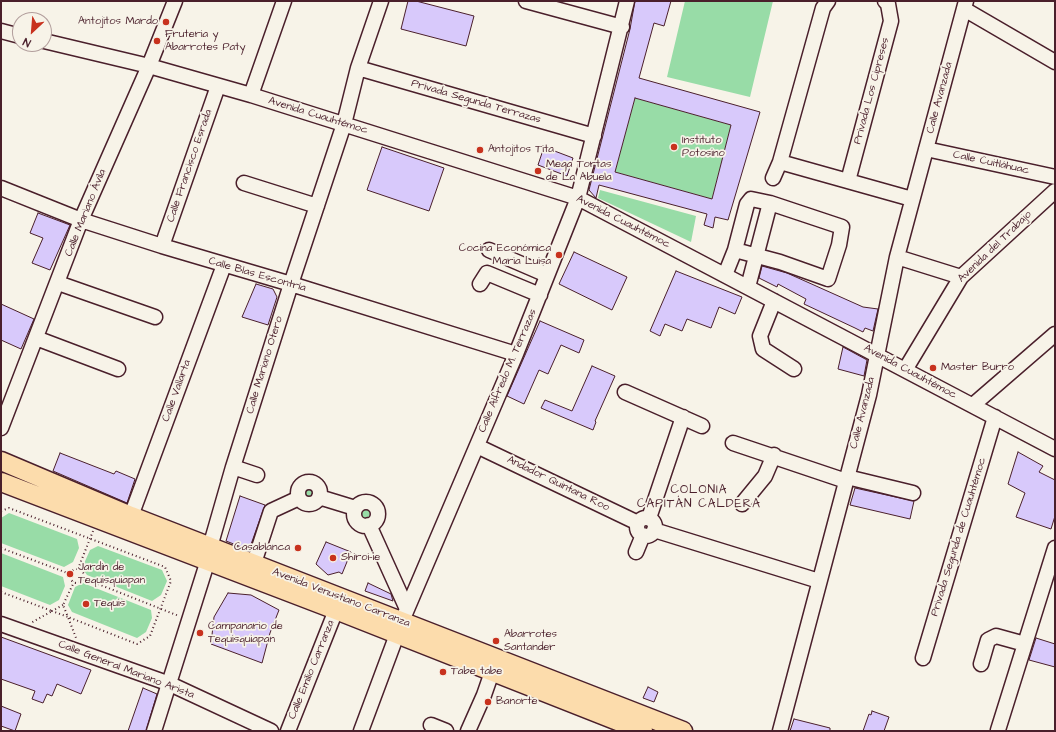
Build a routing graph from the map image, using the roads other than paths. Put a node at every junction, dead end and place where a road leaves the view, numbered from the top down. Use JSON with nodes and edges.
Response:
{"nodes":[{"id":1,"x":174,"y":1,"type":"edge"},
{"id":2,"x":284,"y":1,"type":"edge"},
{"id":3,"x":381,"y":1,"type":"edge"},
{"id":4,"x":526,"y":1,"type":"edge"},
{"id":5,"x":627,"y":1,"type":"edge"},
{"id":6,"x":828,"y":1,"type":"edge"},
{"id":7,"x":885,"y":1,"type":"edge"},
{"id":8,"x":965,"y":5,"type":"edge"},
{"id":9,"x":622,"y":27,"type":"junction"},
{"id":10,"x":1,"y":31,"type":"edge"},
{"id":11,"x":12,"y":34,"type":"edge"},
{"id":12,"x":52,"y":43,"type":"edge"},
{"id":13,"x":1055,"y":62,"type":"edge"},
{"id":14,"x":149,"y":66,"type":"junction"},
{"id":15,"x":358,"y":68,"type":"junction"},
{"id":16,"x":218,"y":86,"type":"junction"},
{"id":17,"x":251,"y":95,"type":"junction"},
{"id":18,"x":344,"y":124,"type":"junction"},
{"id":19,"x":594,"y":136,"type":"junction"},
{"id":20,"x":926,"y":150,"type":"junction"},
{"id":21,"x":780,"y":162,"type":"junction"},
{"id":22,"x":1055,"y":177,"type":"edge"},
{"id":23,"x":773,"y":178,"type":"dead end"},
{"id":24,"x":848,"y":181,"type":"junction"},
{"id":25,"x":244,"y":183,"type":"dead end"},
{"id":26,"x":1,"y":188,"type":"edge"},
{"id":27,"x":1055,"y":191,"type":"edge"},
{"id":28,"x":578,"y":198,"type":"junction"},
{"id":29,"x":912,"y":199,"type":"junction"},
{"id":30,"x":770,"y":203,"type":"junction"},
{"id":31,"x":317,"y":206,"type":"junction"},
{"id":32,"x":81,"y":220,"type":"junction"},
{"id":33,"x":162,"y":246,"type":"junction"},
{"id":34,"x":489,"y":250,"type":"dead end"},
{"id":35,"x":735,"y":250,"type":"junction"},
{"id":36,"x":758,"y":255,"type":"junction"},
{"id":37,"x":897,"y":257,"type":"junction"},
{"id":38,"x":224,"y":265,"type":"junction"},
{"id":39,"x":548,"y":275,"type":"junction"},
{"id":40,"x":725,"y":275,"type":"junction"},
{"id":41,"x":961,"y":277,"type":"junction"},
{"id":42,"x":58,"y":283,"type":"junction"},
{"id":43,"x":291,"y":284,"type":"junction"},
{"id":44,"x":480,"y":284,"type":"dead end"},
{"id":45,"x":748,"y":287,"type":"junction"},
{"id":46,"x":540,"y":295,"type":"junction"},
{"id":47,"x":774,"y":301,"type":"junction"},
{"id":48,"x":155,"y":317,"type":"dead end"},
{"id":49,"x":1055,"y":334,"type":"edge"},
{"id":50,"x":36,"y":338,"type":"junction"},
{"id":51,"x":516,"y":354,"type":"junction"},
{"id":52,"x":877,"y":355,"type":"junction"},
{"id":53,"x":118,"y":369,"type":"dead end"},
{"id":54,"x":794,"y":369,"type":"dead end"},
{"id":55,"x":905,"y":370,"type":"junction"},
{"id":56,"x":625,"y":392,"type":"dead end"},
{"id":57,"x":973,"y":405,"type":"junction"},
{"id":58,"x":683,"y":417,"type":"junction"},
{"id":59,"x":995,"y":417,"type":"junction"},
{"id":60,"x":702,"y":426,"type":"dead end"},
{"id":61,"x":1,"y":428,"type":"edge"},
{"id":62,"x":733,"y":443,"type":"dead end"},
{"id":63,"x":477,"y":446,"type":"junction"},
{"id":64,"x":1055,"y":449,"type":"edge"},
{"id":65,"x":774,"y":455,"type":"junction"},
{"id":66,"x":1,"y":461,"type":"edge"},
{"id":67,"x":233,"y":467,"type":"junction"},
{"id":68,"x":257,"y":475,"type":"dead end"},
{"id":69,"x":846,"y":479,"type":"junction"},
{"id":70,"x":1,"y":482,"type":"edge"},
{"id":71,"x":913,"y":494,"type":"dead end"},
{"id":72,"x":742,"y":504,"type":"dead end"},
{"id":73,"x":356,"y":508,"type":"junction"},
{"id":74,"x":131,"y":516,"type":"junction"},
{"id":75,"x":369,"y":525,"type":"junction"},
{"id":76,"x":646,"y":527,"type":"junction"},
{"id":77,"x":1055,"y":548,"type":"edge"},
{"id":78,"x":636,"y":552,"type":"dead end"},
{"id":79,"x":209,"y":553,"type":"junction"},
{"id":80,"x":254,"y":563,"type":"junction"},
{"id":81,"x":819,"y":581,"type":"junction"},
{"id":82,"x":336,"y":610,"type":"junction"},
{"id":83,"x":402,"y":621,"type":"junction"},
{"id":84,"x":1,"y":624,"type":"edge"},
{"id":85,"x":1025,"y":644,"type":"junction"},
{"id":86,"x":923,"y":658,"type":"dead end"},
{"id":87,"x":981,"y":664,"type":"dead end"},
{"id":88,"x":492,"y":672,"type":"junction"},
{"id":89,"x":170,"y":684,"type":"junction"},
{"id":90,"x":431,"y":724,"type":"dead end"},
{"id":91,"x":998,"y":730,"type":"dead end"},
{"id":92,"x":154,"y":731,"type":"edge"},
{"id":93,"x":270,"y":731,"type":"edge"},
{"id":94,"x":288,"y":731,"type":"edge"},
{"id":95,"x":361,"y":731,"type":"edge"},
{"id":96,"x":446,"y":731,"type":"edge"},
{"id":97,"x":468,"y":731,"type":"edge"},
{"id":98,"x":644,"y":731,"type":"edge"},
{"id":99,"x":683,"y":731,"type":"edge"},
{"id":100,"x":780,"y":731,"type":"edge"}],
"edges":[{"from":1,"to":14,"type":"street","name":"Calle Mariano Ávila"},
{"from":2,"to":17,"type":"street"},
{"from":3,"to":15,"type":"street","name":"Calle Mariano Otero"},
{"from":4,"to":9,"type":"street"},
{"from":5,"to":9,"type":"street","name":"Calle Alfredo M. Terrazas"},
{"from":6,"to":21,"type":"street"},
{"from":7,"to":24,"type":"street","name":"Privada Los Cipreses"},
{"from":8,"to":13,"type":"street"},
{"from":8,"to":20,"type":"street","name":"Calle Avanzada"},
{"from":9,"to":19,"type":"street","name":"Calle Alfredo M. Terrazas"},
{"from":10,"to":11,"type":"street"},
{"from":12,"to":14,"type":"street","name":"Avenida Cuauhtémoc"},
{"from":14,"to":16,"type":"street","name":"Avenida Cuauhtémoc"},
{"from":14,"to":32,"type":"street","name":"Calle Mariano Ávila"},
{"from":15,"to":18,"type":"street","name":"Calle Mariano Otero"},
{"from":15,"to":19,"type":"street","name":"Privada Segunda Terrazas"},
{"from":16,"to":17,"type":"street","name":"Avenida Cuauhtémoc"},
{"from":16,"to":33,"type":"street","name":"Calle Francisco Esrada"},
{"from":17,"to":18,"type":"street","name":"Avenida Cuauhtémoc"},
{"from":18,"to":28,"type":"street","name":"Avenida Cuauhtémoc"},
{"from":18,"to":31,"type":"street","name":"Calle Mariano Otero"},
{"from":19,"to":28,"type":"street","name":"Calle Alfredo M. Terrazas"},
{"from":20,"to":22,"type":"street","name":"Calle Cuitláhuac"},
{"from":20,"to":29,"type":"street","name":"Calle Avanzada"},
{"from":21,"to":23,"type":"street"},
{"from":21,"to":24,"type":"street"},
{"from":24,"to":29,"type":"street"},
{"from":25,"to":31,"type":"street"},
{"from":26,"to":32,"type":"street","name":"Calle Blas Escontría"},
{"from":27,"to":41,"type":"street","name":"Avenida del Trabajo"},
{"from":28,"to":39,"type":"street","name":"Calle Alfredo M. Terrazas"},
{"from":28,"to":40,"type":"street","name":"Avenida Cuauhtémoc"},
{"from":29,"to":37,"type":"street","name":"Calle Avanzada"},
{"from":30,"to":35,"type":"street"},
{"from":30,"to":36,"type":"street"},
{"from":30,"to":36,"type":"street"},
{"from":31,"to":43,"type":"street","name":"Calle Mariano Otero"},
{"from":32,"to":33,"type":"street","name":"Calle Blas Escontría"},
{"from":32,"to":42,"type":"street","name":"Calle Mariano Ávila"},
{"from":33,"to":38,"type":"street","name":"Calle Blas Escontría"},
{"from":34,"to":39,"type":"street"},
{"from":35,"to":36,"type":"street"},
{"from":35,"to":40,"type":"street"},
{"from":36,"to":45,"type":"street"},
{"from":37,"to":41,"type":"street"},
{"from":37,"to":52,"type":"street","name":"Calle Avanzada"},
{"from":38,"to":43,"type":"street","name":"Calle Blas Escontría"},
{"from":38,"to":74,"type":"street","name":"Calle Vallarta"},
{"from":39,"to":46,"type":"street","name":"Calle Alfredo M. Terrazas"},
{"from":40,"to":45,"type":"street","name":"Avenida Cuauhtémoc"},
{"from":41,"to":55,"type":"street","name":"Avenida del Trabajo"},
{"from":42,"to":48,"type":"street"},
{"from":42,"to":50,"type":"street","name":"Calle Mariano Ávila"},
{"from":43,"to":51,"type":"street","name":"Calle Blas Escontría"},
{"from":43,"to":67,"type":"street","name":"Calle Mariano Otero"},
{"from":44,"to":46,"type":"street"},
{"from":45,"to":47,"type":"street","name":"Avenida Cuauhtémoc"},
{"from":46,"to":51,"type":"street","name":"Calle Alfredo M. Terrazas"},
{"from":47,"to":52,"type":"street","name":"Avenida Cuauhtémoc"},
{"from":47,"to":54,"type":"street"},
{"from":49,"to":57,"type":"street"},
{"from":50,"to":53,"type":"street"},
{"from":50,"to":61,"type":"street","name":"Calle Mariano Ávila"},
{"from":51,"to":63,"type":"street","name":"Calle Alfredo M. Terrazas"},
{"from":52,"to":55,"type":"street","name":"Avenida Cuauhtémoc"},
{"from":52,"to":69,"type":"street","name":"Calle Avanzada"},
{"from":55,"to":57,"type":"street","name":"Avenida Cuauhtémoc"},
{"from":56,"to":58,"type":"street"},
{"from":57,"to":59,"type":"street","name":"Avenida Cuauhtémoc"},
{"from":58,"to":60,"type":"street"},
{"from":58,"to":76,"type":"street"},
{"from":59,"to":64,"type":"street","name":"Avenida Cuauhtémoc"},
{"from":59,"to":86,"type":"street","name":"Privada Segunda de Cuauhtémoc"},
{"from":62,"to":65,"type":"street"},
{"from":63,"to":76,"type":"street","name":"Andador Quintana Roo"},
{"from":63,"to":83,"type":"street","name":"Calle Alfredo M. Terrazas"},
{"from":65,"to":69,"type":"street"},
{"from":65,"to":72,"type":"street"},
{"from":66,"to":74,"type":"main road","name":"Avenida Venustiano Carranza"},
{"from":67,"to":68,"type":"street"},
{"from":67,"to":79,"type":"street","name":"Calle Mariano Otero"},
{"from":69,"to":71,"type":"street"},
{"from":69,"to":81,"type":"street","name":"Calle Avanzada"},
{"from":70,"to":79,"type":"main road","name":"Avenida Venustiano Carranza"},
{"from":73,"to":75,"type":"street"},
{"from":73,"to":75,"type":"street"},
{"from":73,"to":80,"type":"street"},
{"from":74,"to":79,"type":"main road","name":"Avenida Venustiano Carranza"},
{"from":75,"to":83,"type":"street"},
{"from":76,"to":78,"type":"street"},
{"from":76,"to":81,"type":"street","name":"Andador Quintana Roo"},
{"from":77,"to":85,"type":"street"},
{"from":79,"to":80,"type":"main road","name":"Avenida Venustiano Carranza"},
{"from":79,"to":82,"type":"main road","name":"Avenida Venustiano Carranza"},
{"from":79,"to":89,"type":"street","name":"Calle Mariano Otero"},
{"from":80,"to":83,"type":"main road","name":"Avenida Venustiano Carranza"},
{"from":81,"to":100,"type":"street","name":"Calle Avanzada"},
{"from":82,"to":83,"type":"main road","name":"Avenida Venustiano Carranza"},
{"from":82,"to":94,"type":"street","name":"Calle Emilio Carranza"},
{"from":83,"to":88,"type":"main road","name":"Avenida Venustiano Carranza"},
{"from":83,"to":95,"type":"street","name":"Calle Alfredo M. Terrazas"},
{"from":83,"to":99,"type":"main road","name":"Avenida Venustiano Carranza"},
{"from":84,"to":89,"type":"street","name":"Calle General Mariano Arista"},
{"from":85,"to":87,"type":"street"},
{"from":85,"to":91,"type":"street"},
{"from":88,"to":97,"type":"street"},
{"from":88,"to":98,"type":"main road","name":"Avenida Venustiano Carranza"},
{"from":89,"to":92,"type":"street","name":"Calle Mariano Otero"},
{"from":89,"to":93,"type":"street","name":"Calle General Mariano Arista"},
{"from":90,"to":96,"type":"street"}]}
